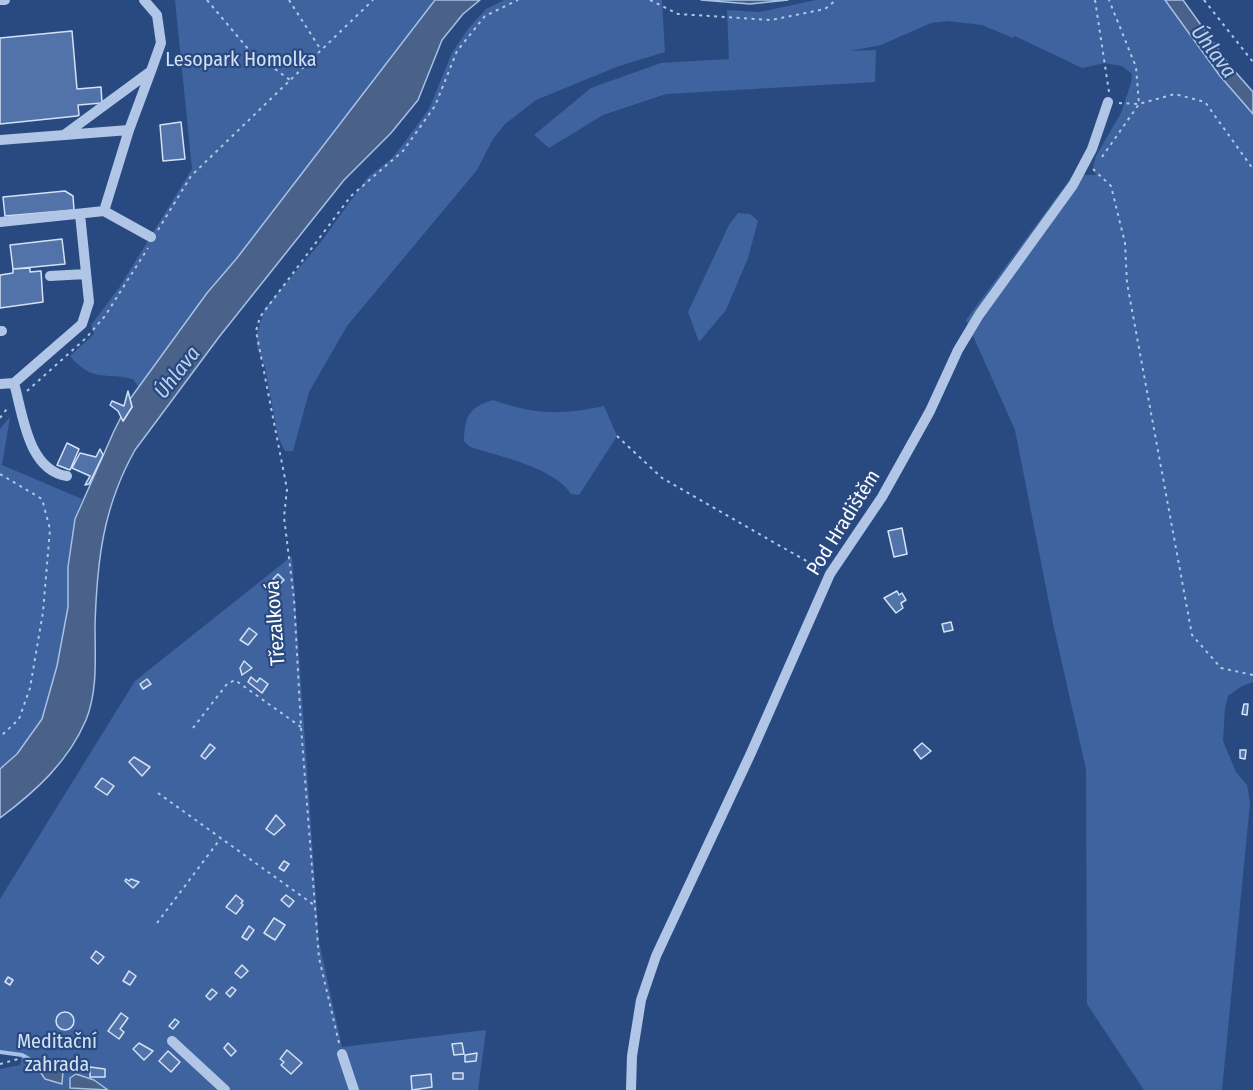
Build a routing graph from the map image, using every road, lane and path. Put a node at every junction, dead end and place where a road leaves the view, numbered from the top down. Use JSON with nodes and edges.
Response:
{"nodes":[{"id":1,"x":0,"y":0,"type":"edge"},
{"id":2,"x":4,"y":0,"type":"edge"},
{"id":3,"x":144,"y":0,"type":"edge"},
{"id":4,"x":207,"y":0,"type":"edge"},
{"id":5,"x":290,"y":0,"type":"edge"},
{"id":6,"x":373,"y":0,"type":"edge"},
{"id":7,"x":518,"y":0,"type":"edge"},
{"id":8,"x":651,"y":0,"type":"edge"},
{"id":9,"x":836,"y":0,"type":"edge"},
{"id":10,"x":1095,"y":0,"type":"edge"},
{"id":11,"x":1109,"y":0,"type":"edge"},
{"id":12,"x":1204,"y":0,"type":"edge"},
{"id":13,"x":321,"y":50,"type":"junction"},
{"id":14,"x":1253,"y":62,"type":"edge"},
{"id":15,"x":151,"y":70,"type":"junction"},
{"id":16,"x":290,"y":80,"type":"junction"},
{"id":17,"x":1112,"y":101,"type":"junction"},
{"id":18,"x":1139,"y":104,"type":"junction"},
{"id":19,"x":129,"y":130,"type":"junction"},
{"id":20,"x":64,"y":135,"type":"junction"},
{"id":21,"x":0,"y":140,"type":"edge"},
{"id":22,"x":1099,"y":160,"type":"dead end"},
{"id":23,"x":1253,"y":169,"type":"edge"},
{"id":24,"x":1081,"y":170,"type":"junction"},
{"id":25,"x":104,"y":211,"type":"junction"},
{"id":26,"x":80,"y":214,"type":"junction"},
{"id":27,"x":0,"y":222,"type":"edge"},
{"id":28,"x":151,"y":240,"type":"junction"},
{"id":29,"x":86,"y":274,"type":"junction"},
{"id":30,"x":50,"y":276,"type":"dead end"},
{"id":31,"x":14,"y":383,"type":"junction"},
{"id":32,"x":0,"y":384,"type":"edge"},
{"id":33,"x":18,"y":397,"type":"junction"},
{"id":34,"x":0,"y":418,"type":"edge"},
{"id":35,"x":617,"y":436,"type":"dead end"},
{"id":36,"x":0,"y":474,"type":"edge"},
{"id":37,"x":67,"y":477,"type":"dead end"},
{"id":38,"x":830,"y":574,"type":"junction"},
{"id":39,"x":1253,"y":675,"type":"edge"},
{"id":40,"x":301,"y":727,"type":"junction"},
{"id":41,"x":193,"y":728,"type":"dead end"},
{"id":42,"x":0,"y":736,"type":"edge"},
{"id":43,"x":158,"y":793,"type":"dead end"},
{"id":44,"x":221,"y":838,"type":"junction"},
{"id":45,"x":314,"y":905,"type":"junction"},
{"id":46,"x":157,"y":923,"type":"dead end"},
{"id":47,"x":172,"y":1041,"type":"dead end"},
{"id":48,"x":342,"y":1054,"type":"joint"},
{"id":49,"x":22,"y":1058,"type":"dead end"},
{"id":50,"x":0,"y":1064,"type":"edge"},
{"id":51,"x":225,"y":1090,"type":"edge"},
{"id":52,"x":354,"y":1090,"type":"edge"},
{"id":53,"x":631,"y":1090,"type":"edge"}],
"edges":[{"from":1,"to":2,"type":"street"},
{"from":3,"to":15,"type":"street"},
{"from":4,"to":16,"type":"path"},
{"from":5,"to":13,"type":"path"},
{"from":6,"to":13,"type":"path"},
{"from":7,"to":40,"type":"path","name":"Třezalková"},
{"from":8,"to":9,"type":"path"},
{"from":10,"to":17,"type":"path"},
{"from":11,"to":18,"type":"path"},
{"from":12,"to":14,"type":"path"},
{"from":13,"to":16,"type":"path"},
{"from":15,"to":19,"type":"street"},
{"from":15,"to":20,"type":"street"},
{"from":16,"to":28,"type":"path"},
{"from":17,"to":18,"type":"path"},
{"from":17,"to":24,"type":"street","name":"Pod Hradištěm"},
{"from":18,"to":22,"type":"path"},
{"from":18,"to":23,"type":"path"},
{"from":19,"to":20,"type":"street"},
{"from":19,"to":25,"type":"street"},
{"from":20,"to":21,"type":"street"},
{"from":24,"to":38,"type":"street","name":"Pod Hradištěm"},
{"from":24,"to":39,"type":"path"},
{"from":25,"to":26,"type":"street"},
{"from":25,"to":28,"type":"street"},
{"from":26,"to":27,"type":"street"},
{"from":26,"to":29,"type":"street"},
{"from":28,"to":33,"type":"path"},
{"from":29,"to":30,"type":"street"},
{"from":29,"to":31,"type":"street"},
{"from":31,"to":32,"type":"street"},
{"from":31,"to":33,"type":"street"},
{"from":33,"to":34,"type":"path"},
{"from":33,"to":37,"type":"street"},
{"from":35,"to":38,"type":"path"},
{"from":36,"to":42,"type":"path"},
{"from":38,"to":53,"type":"street","name":"Pod Hradištěm"},
{"from":40,"to":41,"type":"path","name":"Třezalková"},
{"from":40,"to":45,"type":"path","name":"Třezalková"},
{"from":43,"to":44,"type":"path"},
{"from":44,"to":45,"type":"path"},
{"from":44,"to":46,"type":"path"},
{"from":45,"to":48,"type":"path","name":"Třezalková"},
{"from":47,"to":51,"type":"street"},
{"from":48,"to":52,"type":"street"},
{"from":49,"to":50,"type":"path"}]}
